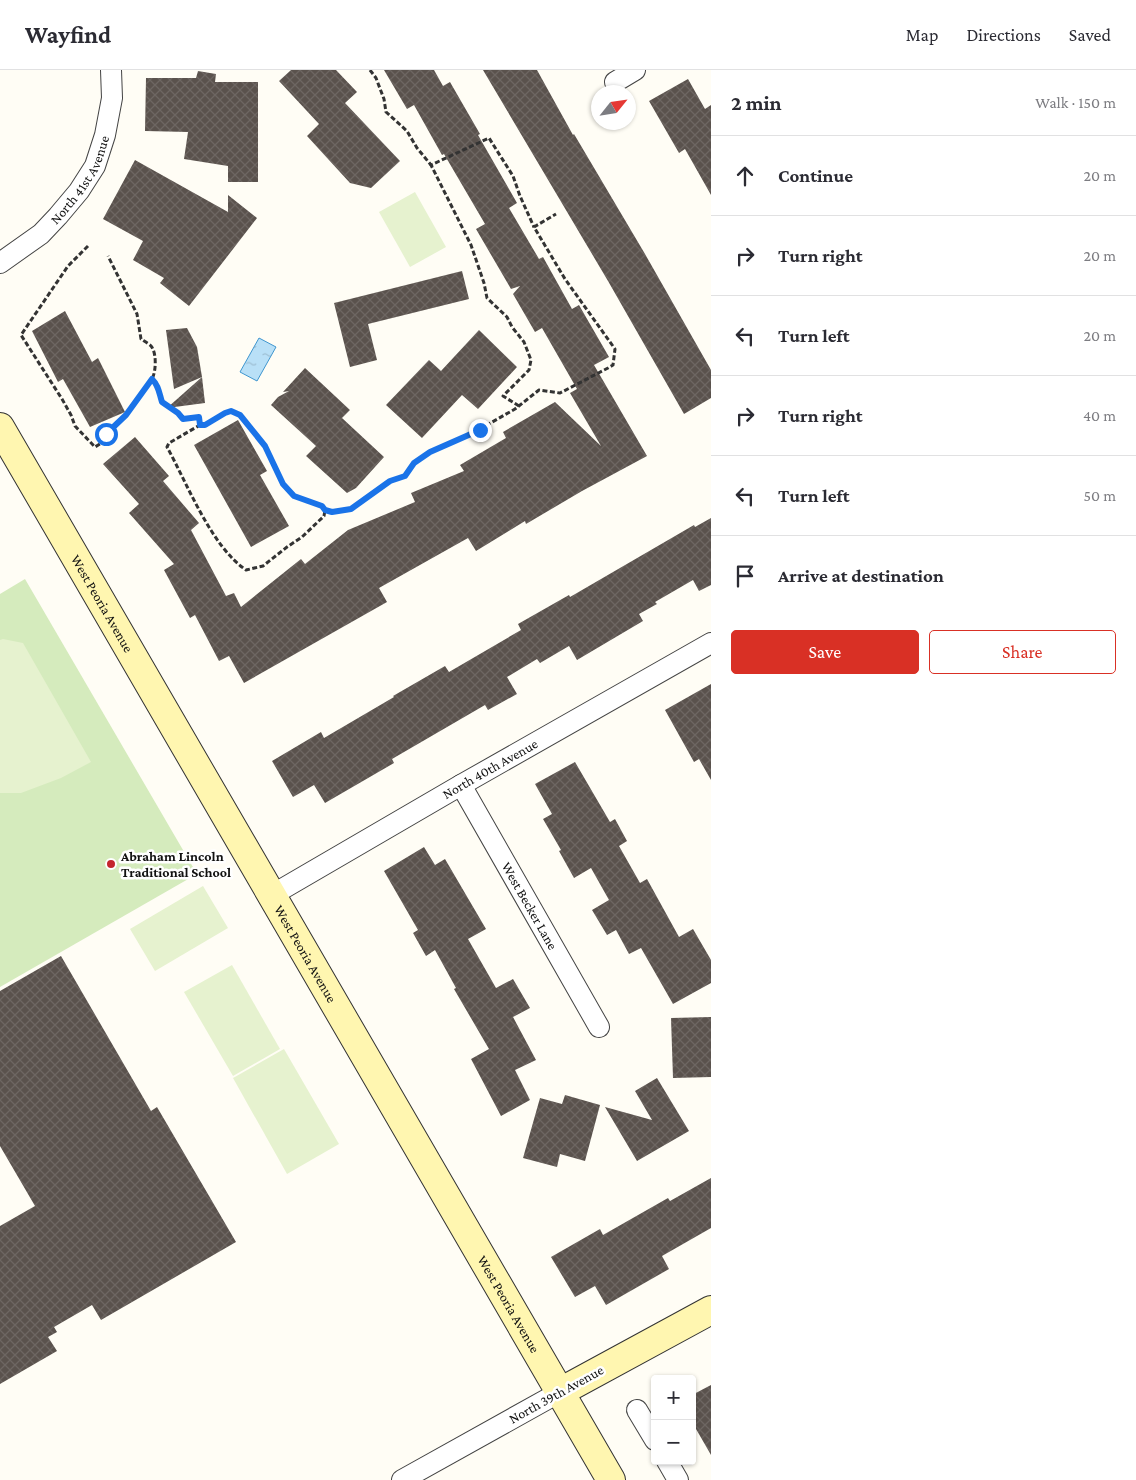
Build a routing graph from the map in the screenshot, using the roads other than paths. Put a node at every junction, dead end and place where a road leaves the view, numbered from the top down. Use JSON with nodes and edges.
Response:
{"nodes":[{"id":1,"x":111,"y":70,"type":"edge"},
{"id":2,"x":634,"y":70,"type":"edge"},
{"id":3,"x":615,"y":82,"type":"dead end"},
{"id":4,"x":0,"y":263,"type":"edge"},
{"id":5,"x":0,"y":427,"type":"edge"},
{"id":6,"x":711,"y":643,"type":"edge"},
{"id":7,"x":461,"y":784,"type":"junction"},
{"id":8,"x":272,"y":895,"type":"junction"},
{"id":9,"x":599,"y":1027,"type":"dead end"},
{"id":10,"x":711,"y":1310,"type":"edge"},
{"id":11,"x":560,"y":1392,"type":"junction"},
{"id":12,"x":638,"y":1410,"type":"dead end"},
{"id":13,"x":651,"y":1433,"type":"edge"},
{"id":14,"x":669,"y":1465,"type":"edge"},
{"id":15,"x":402,"y":1480,"type":"edge"},
{"id":16,"x":611,"y":1480,"type":"edge"},
{"id":17,"x":678,"y":1480,"type":"edge"}],
"edges":[{"from":1,"to":4,"type":"street","name":"North 41st Avenue"},
{"from":2,"to":3,"type":"street"},
{"from":5,"to":8,"type":"main road","name":"West Peoria Avenue"},
{"from":6,"to":7,"type":"street","name":"North 40th Avenue"},
{"from":7,"to":8,"type":"street","name":"North 40th Avenue"},
{"from":7,"to":9,"type":"street","name":"West Becker Lane"},
{"from":8,"to":11,"type":"main road","name":"West Peoria Avenue"},
{"from":10,"to":11,"type":"main road","name":"North 39th Avenue"},
{"from":11,"to":15,"type":"street","name":"North 39th Avenue"},
{"from":11,"to":16,"type":"main road","name":"West Peoria Avenue"},
{"from":12,"to":13,"type":"street"},
{"from":14,"to":17,"type":"street"}]}
